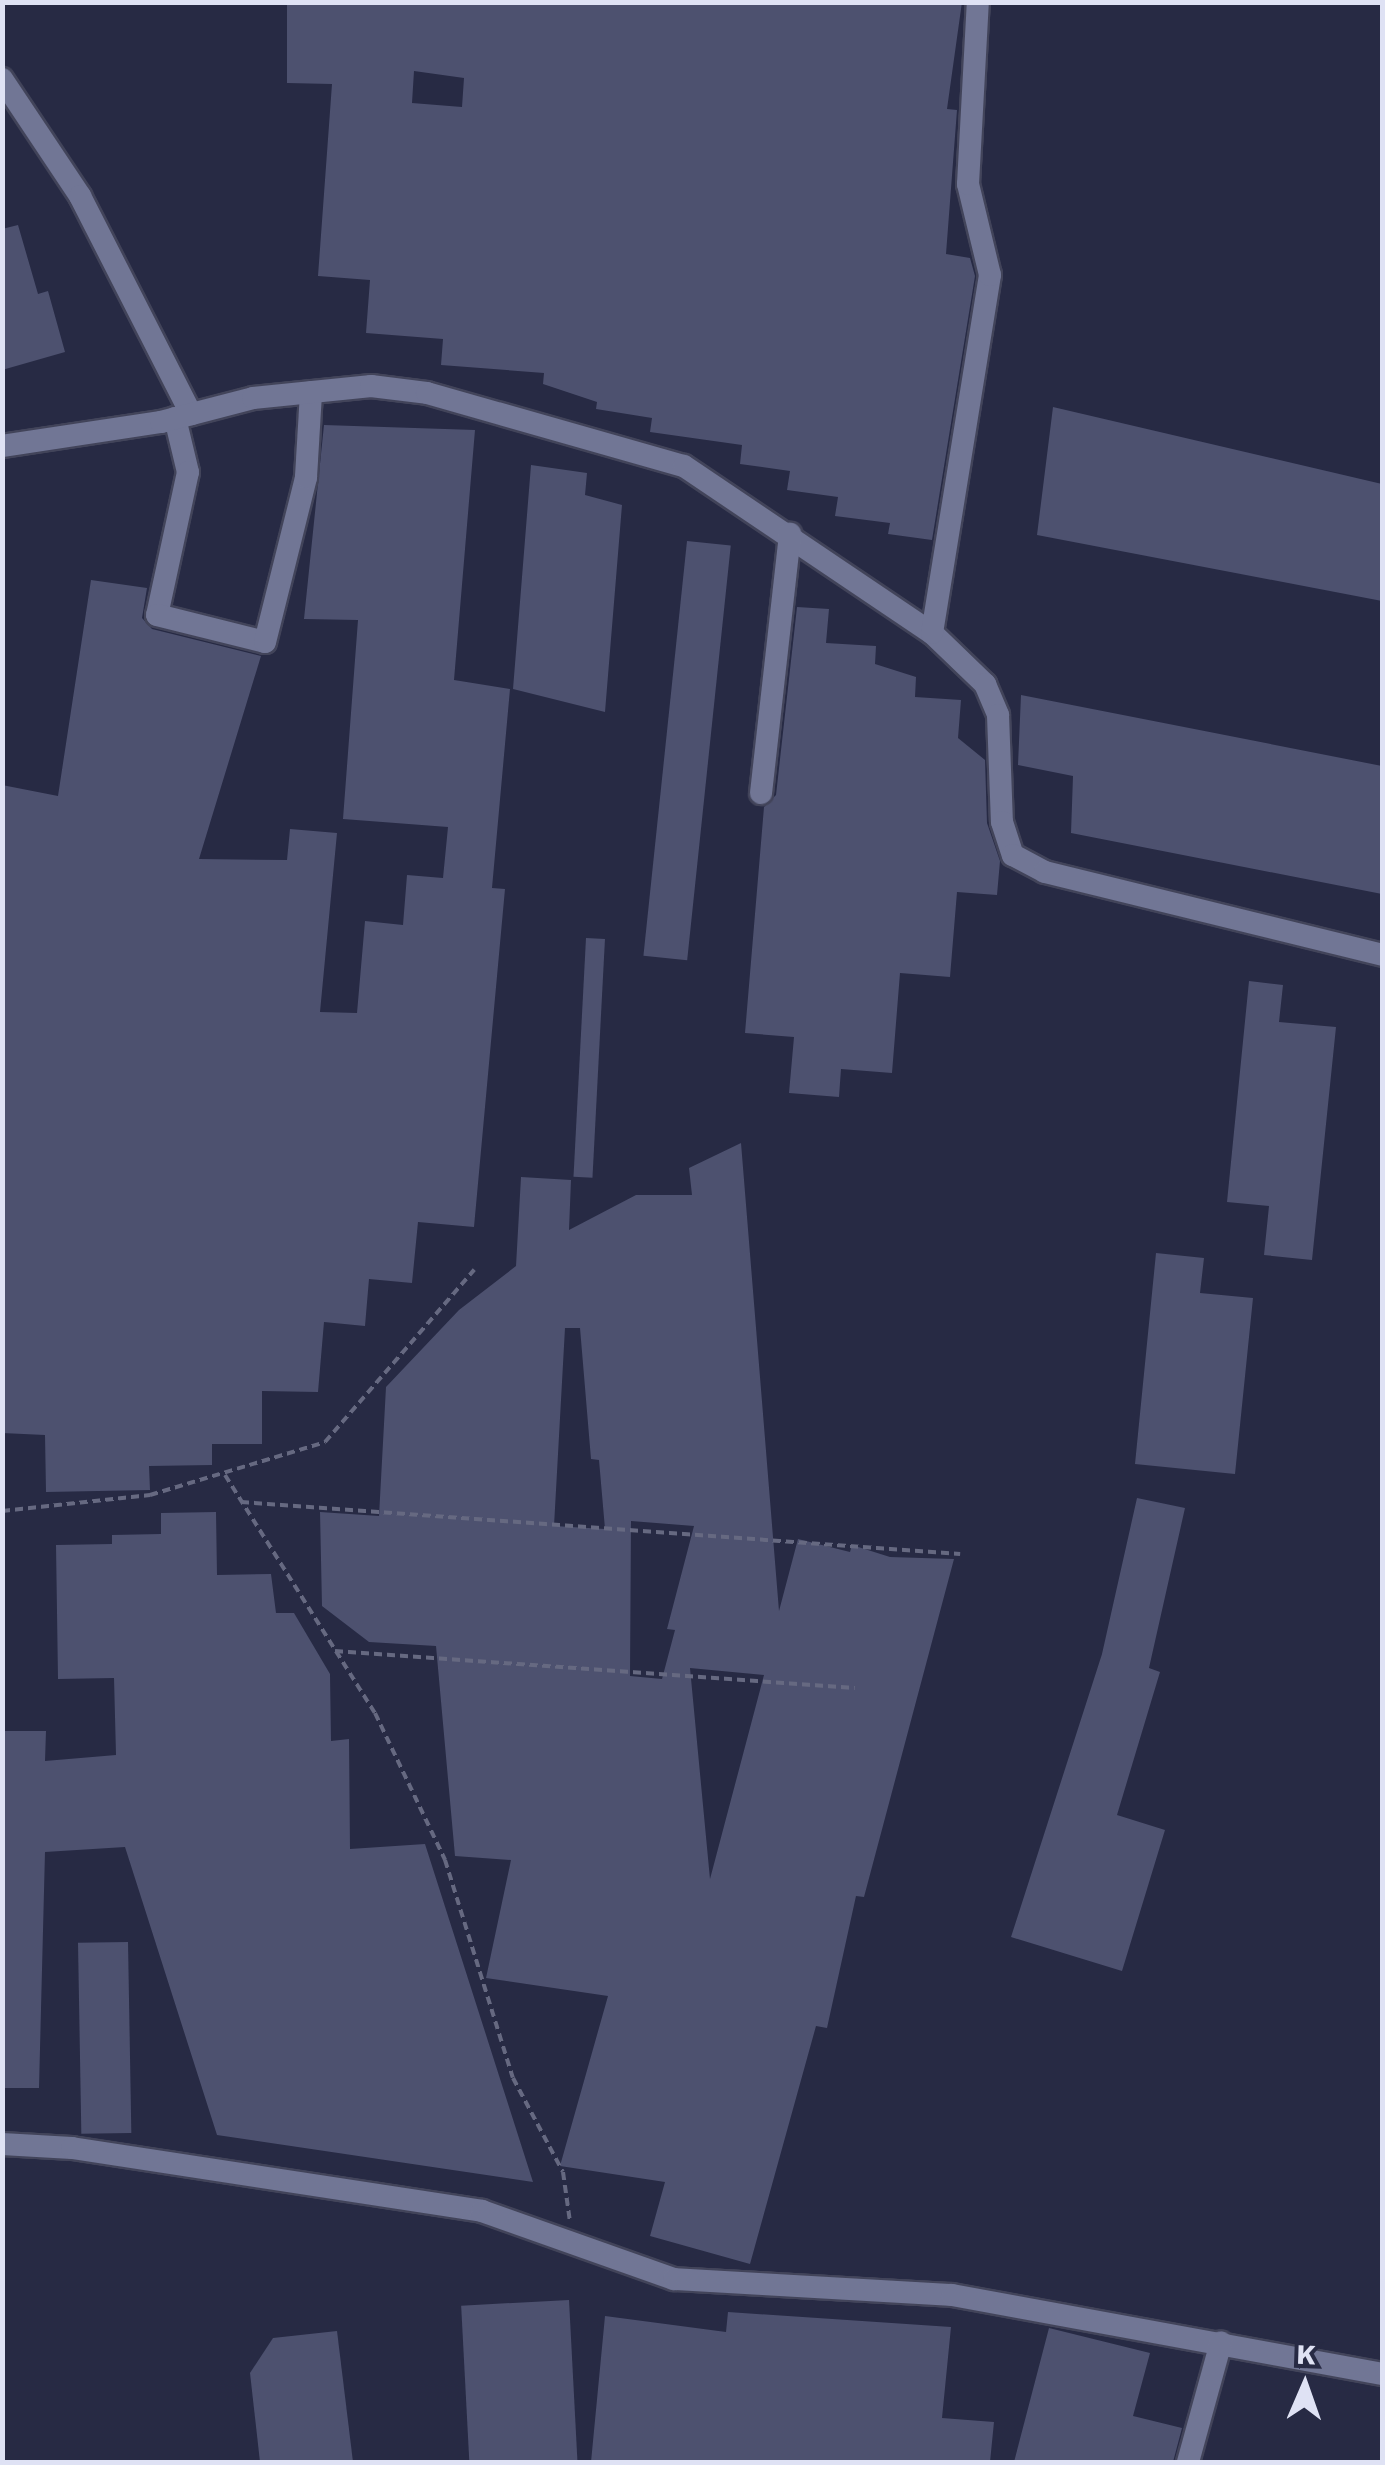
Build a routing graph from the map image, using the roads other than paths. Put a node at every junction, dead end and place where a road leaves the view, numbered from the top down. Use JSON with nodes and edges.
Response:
{"nodes":[{"id":1,"x":978,"y":2,"type":"edge"},
{"id":2,"x":2,"y":79,"type":"edge"},
{"id":3,"x":312,"y":392,"type":"junction"},
{"id":4,"x":183,"y":416,"type":"junction"},
{"id":5,"x":2,"y":446,"type":"edge"},
{"id":6,"x":790,"y":534,"type":"junction"},
{"id":7,"x":932,"y":633,"type":"junction"},
{"id":8,"x":761,"y":794,"type":"dead end"},
{"id":9,"x":1382,"y":955,"type":"edge"},
{"id":10,"x":2,"y":2144,"type":"edge"},
{"id":11,"x":1221,"y":2342,"type":"junction"},
{"id":12,"x":1382,"y":2374,"type":"edge"},
{"id":13,"x":1188,"y":2462,"type":"edge"}],
"edges":[{"from":1,"to":7,"type":"street"},
{"from":2,"to":4,"type":"street"},
{"from":3,"to":4,"type":"street"},
{"from":3,"to":4,"type":"street"},
{"from":3,"to":6,"type":"street"},
{"from":4,"to":5,"type":"street"},
{"from":6,"to":7,"type":"street"},
{"from":6,"to":8,"type":"street"},
{"from":7,"to":9,"type":"street"},
{"from":10,"to":11,"type":"street"},
{"from":11,"to":12,"type":"street"},
{"from":11,"to":13,"type":"street"}]}
